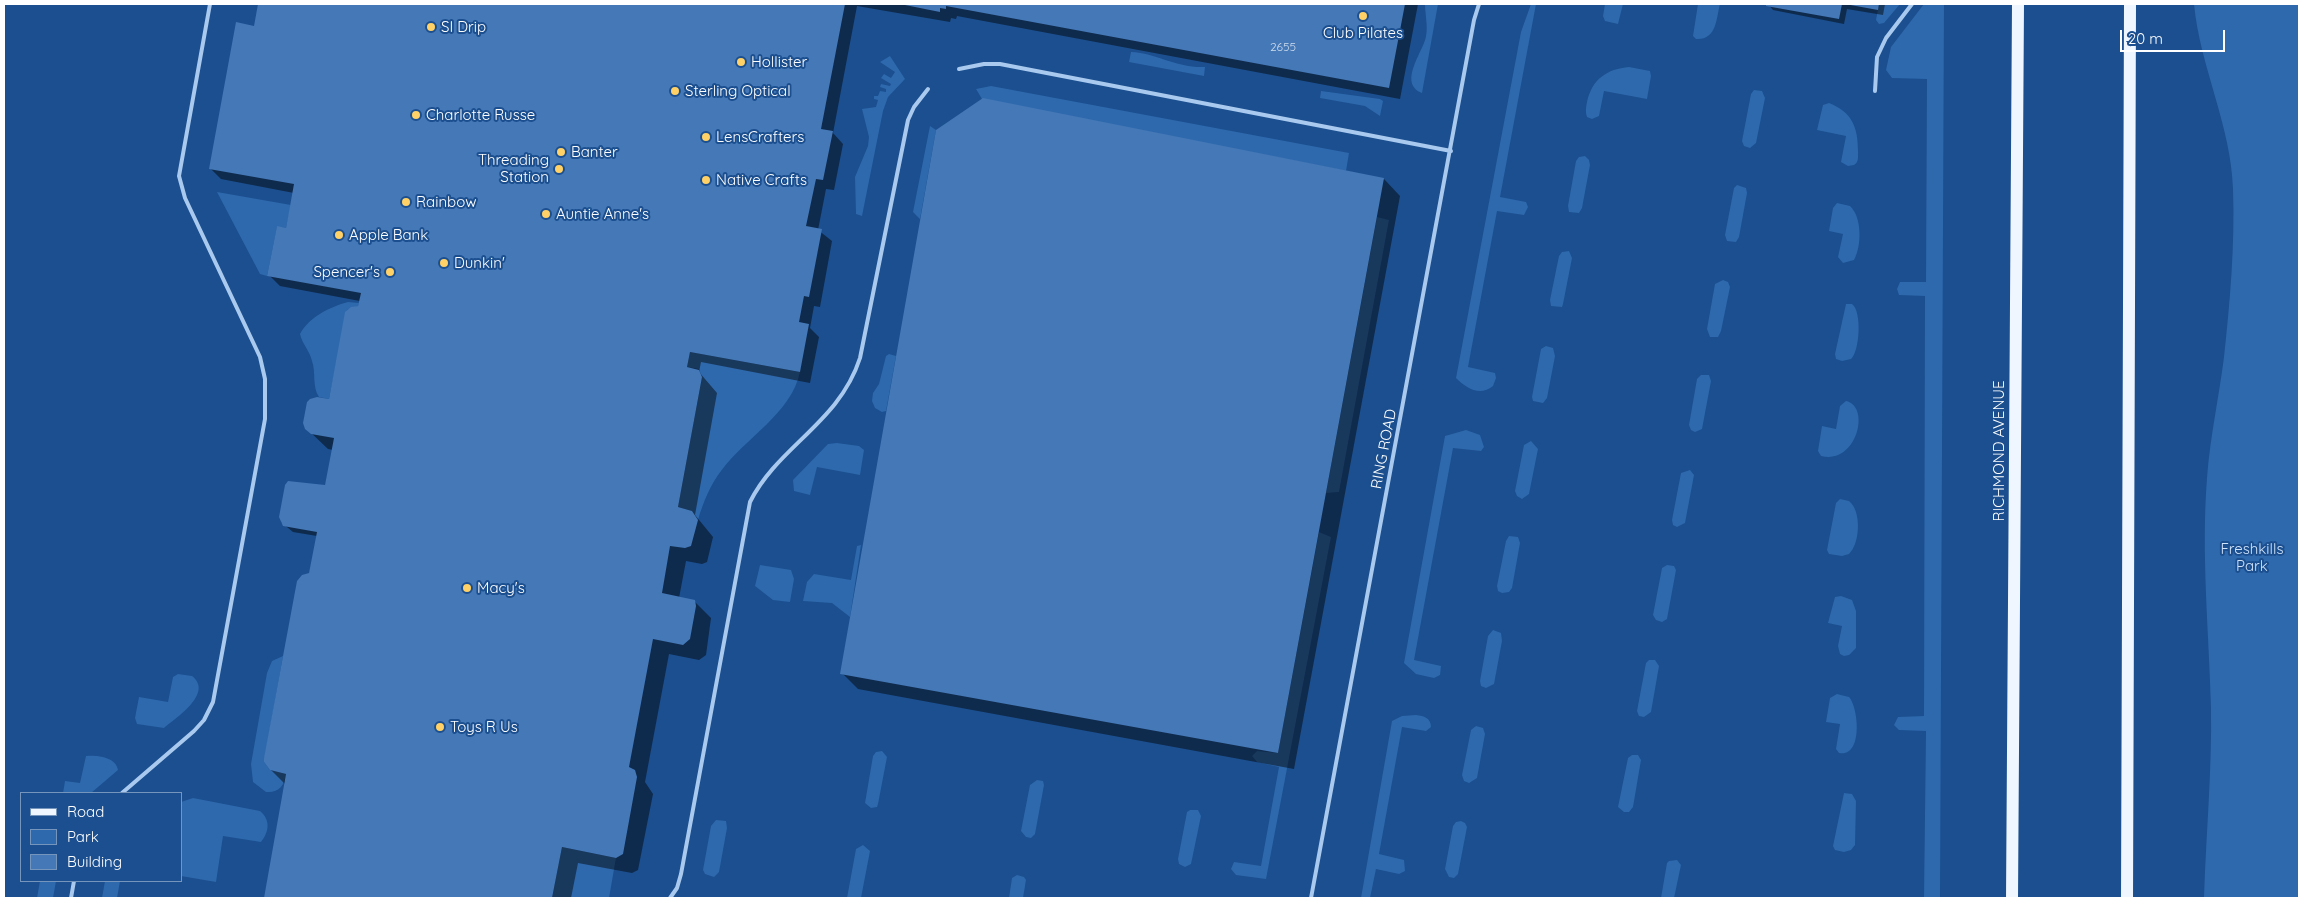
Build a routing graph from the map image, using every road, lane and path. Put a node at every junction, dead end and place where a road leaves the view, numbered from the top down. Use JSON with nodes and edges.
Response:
{"nodes":[{"id":1,"x":210,"y":4,"type":"edge"},
{"id":2,"x":1478,"y":4,"type":"edge"},
{"id":3,"x":1912,"y":4,"type":"edge"},
{"id":4,"x":2018,"y":4,"type":"edge"},
{"id":5,"x":2130,"y":4,"type":"edge"},
{"id":6,"x":959,"y":69,"type":"dead end"},
{"id":7,"x":928,"y":90,"type":"dead end"},
{"id":8,"x":1875,"y":91,"type":"dead end"},
{"id":9,"x":1451,"y":151,"type":"junction"},
{"id":10,"x":123,"y":792,"type":"edge"},
{"id":11,"x":74,"y":882,"type":"edge"},
{"id":12,"x":71,"y":898,"type":"edge"},
{"id":13,"x":670,"y":898,"type":"edge"},
{"id":14,"x":1311,"y":898,"type":"edge"},
{"id":15,"x":2012,"y":898,"type":"edge"},
{"id":16,"x":2127,"y":898,"type":"edge"}],
"edges":[{"from":1,"to":10,"type":"lane"},
{"from":2,"to":9,"type":"lane","name":"RING ROAD"},
{"from":3,"to":8,"type":"lane"},
{"from":4,"to":15,"type":"main road","name":"RICHMOND AVENUE"},
{"from":5,"to":16,"type":"main road"},
{"from":6,"to":9,"type":"lane"},
{"from":7,"to":13,"type":"lane"},
{"from":9,"to":14,"type":"lane","name":"RING ROAD"},
{"from":11,"to":12,"type":"lane"}]}
